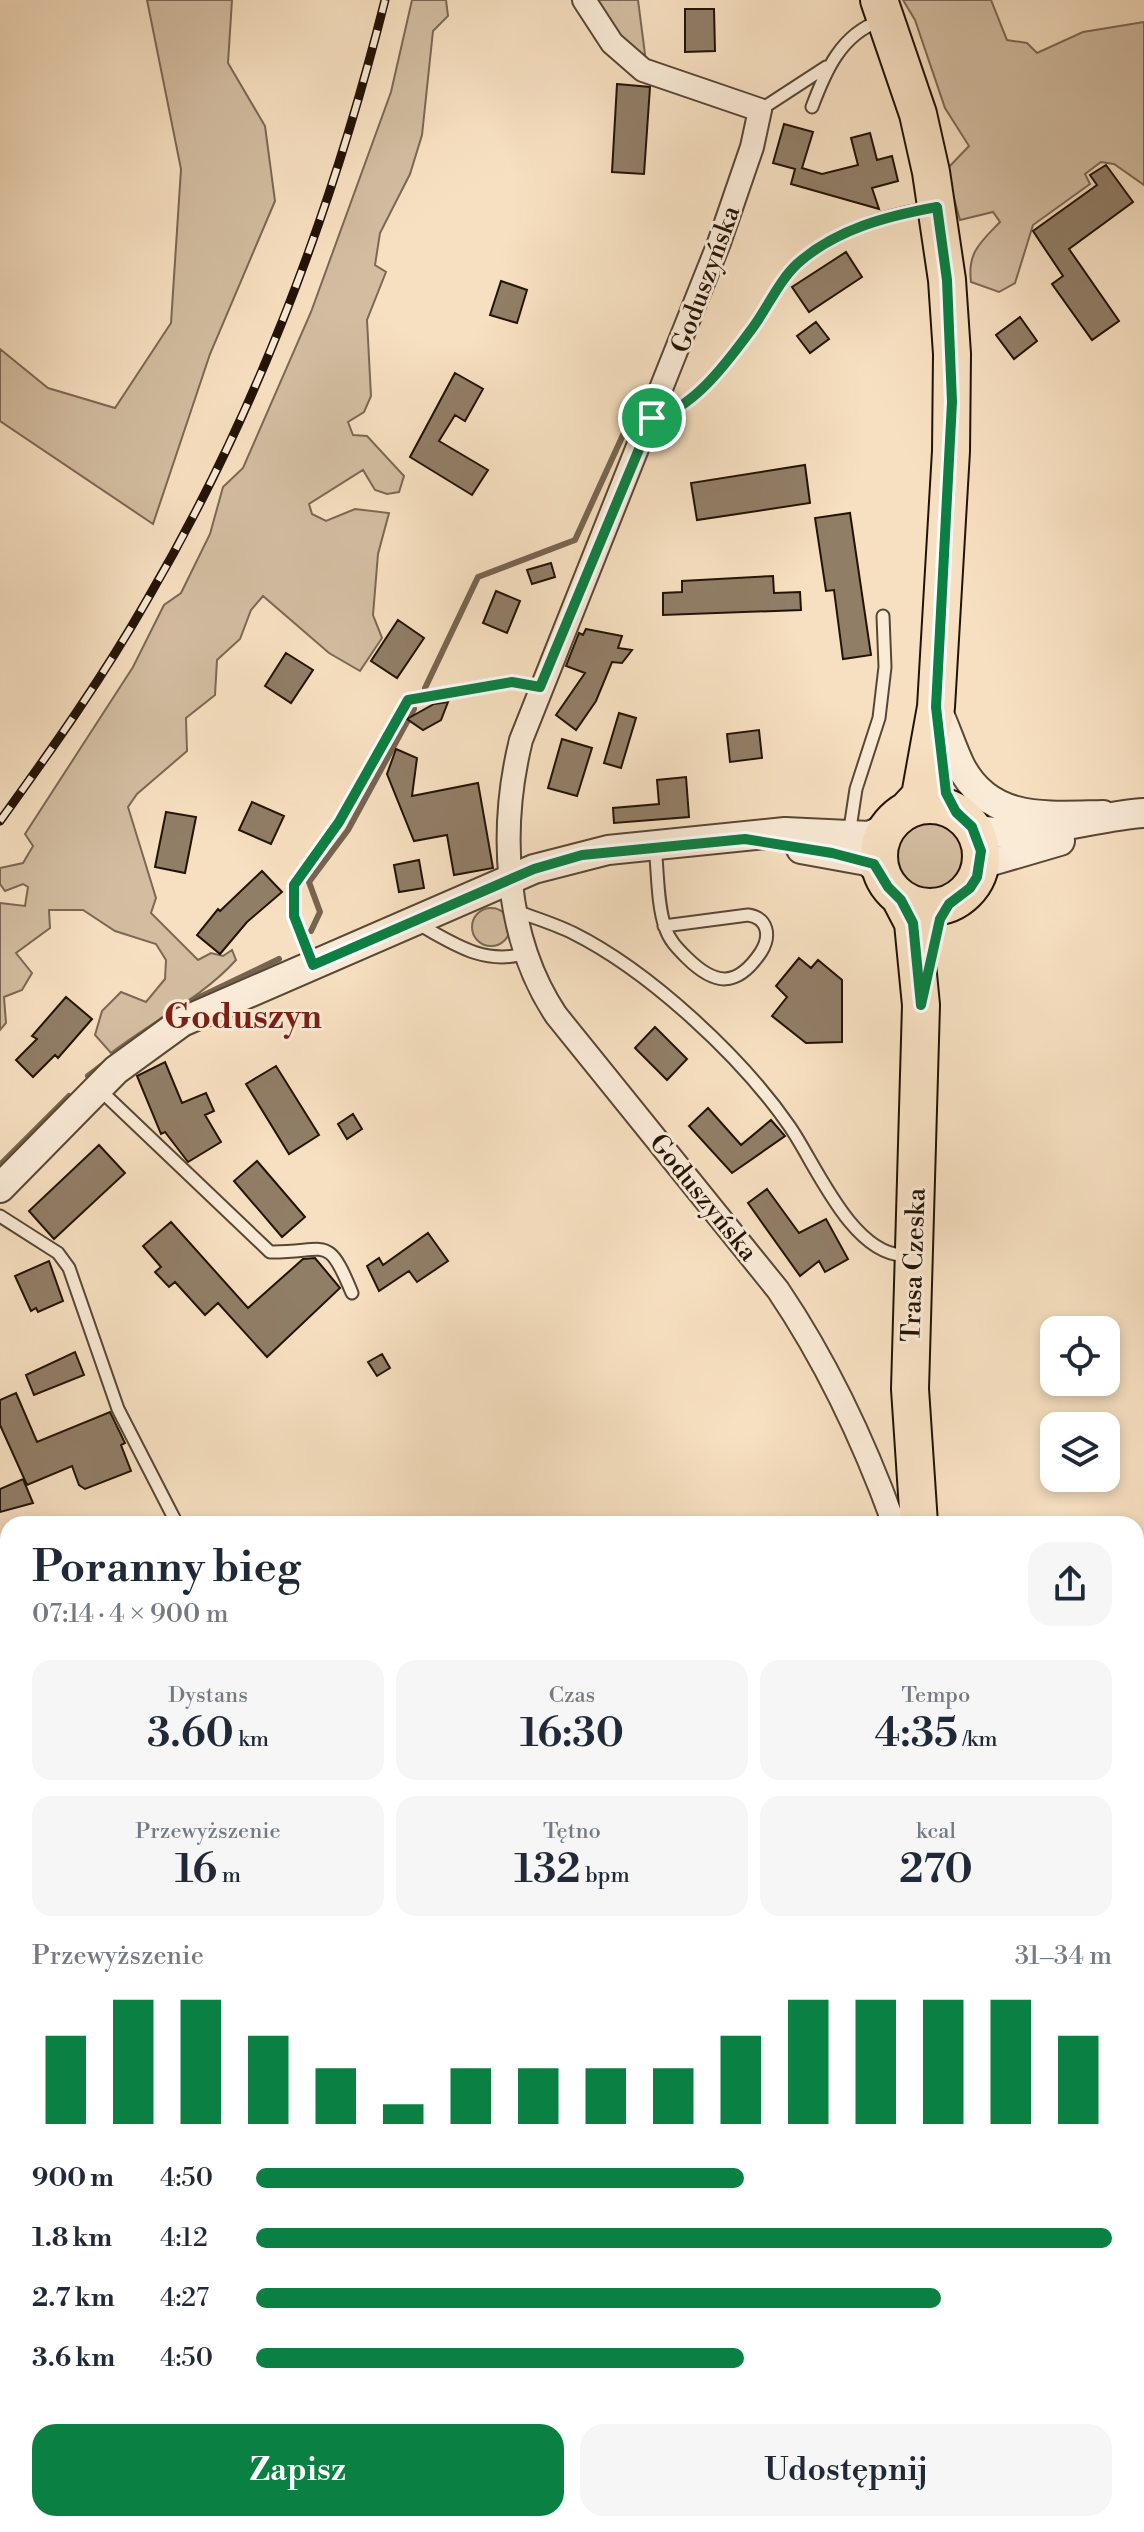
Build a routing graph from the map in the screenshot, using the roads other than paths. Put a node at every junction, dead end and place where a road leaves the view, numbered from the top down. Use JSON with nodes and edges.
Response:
{"nodes":[{"id":1,"x":584,"y":0,"type":"edge"},
{"id":2,"x":883,"y":10,"type":"edge"},
{"id":3,"x":826,"y":67,"type":"junction"},
{"id":4,"x":812,"y":107,"type":"dead end"},
{"id":5,"x":760,"y":110,"type":"junction"},
{"id":6,"x":937,"y":207,"type":"junction"},
{"id":7,"x":652,"y":418,"type":"junction"},
{"id":8,"x":883,"y":616,"type":"dead end"},
{"id":9,"x":540,"y":687,"type":"junction"},
{"id":10,"x":936,"y":707,"type":"junction"},
{"id":11,"x":1144,"y":813,"type":"edge"},
{"id":12,"x":1103,"y":815,"type":"junction"},
{"id":13,"x":897,"y":818,"type":"junction"},
{"id":14,"x":964,"y":820,"type":"junction"},
{"id":15,"x":1144,"y":821,"type":"edge"},
{"id":16,"x":849,"y":836,"type":"junction"},
{"id":17,"x":745,"y":839,"type":"junction"},
{"id":18,"x":655,"y":846,"type":"junction"},
{"id":19,"x":981,"y":864,"type":"junction"},
{"id":20,"x":880,"y":871,"type":"junction"},
{"id":21,"x":513,"y":878,"type":"junction"},
{"id":22,"x":901,"y":900,"type":"junction"},
{"id":23,"x":949,"y":904,"type":"junction"},
{"id":24,"x":515,"y":911,"type":"junction"},
{"id":25,"x":414,"y":922,"type":"junction"},
{"id":26,"x":664,"y":926,"type":"junction"},
{"id":27,"x":524,"y":954,"type":"junction"},
{"id":28,"x":313,"y":965,"type":"junction"},
{"id":29,"x":921,"y":1005,"type":"junction"},
{"id":30,"x":98,"y":1089,"type":"junction"},
{"id":31,"x":0,"y":1188,"type":"edge"},
{"id":32,"x":0,"y":1216,"type":"edge"},
{"id":33,"x":902,"y":1255,"type":"dead end"},
{"id":34,"x":352,"y":1293,"type":"dead end"},
{"id":35,"x":173,"y":1516,"type":"edge"},
{"id":36,"x":891,"y":1516,"type":"edge"},
{"id":37,"x":918,"y":1516,"type":"edge"}],
"edges":[{"from":1,"to":5,"type":"street"},
{"from":2,"to":3,"type":"lane"},
{"from":2,"to":6,"type":"main road"},
{"from":3,"to":4,"type":"lane"},
{"from":3,"to":5,"type":"lane"},
{"from":5,"to":7,"type":"street","name":"Goduszyńska"},
{"from":6,"to":7,"type":"lane"},
{"from":6,"to":10,"type":"main road"},
{"from":7,"to":9,"type":"street","name":"Goduszyńska"},
{"from":8,"to":16,"type":"lane"},
{"from":9,"to":21,"type":"street","name":"Goduszyńska"},
{"from":9,"to":28,"type":"lane"},
{"from":10,"to":12,"type":"street"},
{"from":10,"to":13,"type":"main road"},
{"from":10,"to":14,"type":"main road"},
{"from":11,"to":12,"type":"street"},
{"from":12,"to":14,"type":"street"},
{"from":13,"to":14,"type":"main road"},
{"from":13,"to":16,"type":"street"},
{"from":13,"to":20,"type":"main road"},
{"from":14,"to":19,"type":"main road"},
{"from":15,"to":19,"type":"street"},
{"from":16,"to":17,"type":"street"},
{"from":17,"to":18,"type":"street"},
{"from":17,"to":20,"type":"street"},
{"from":18,"to":21,"type":"street"},
{"from":18,"to":26,"type":"lane"},
{"from":19,"to":23,"type":"main road"},
{"from":20,"to":22,"type":"main road"},
{"from":21,"to":24,"type":"street","name":"Goduszyńska"},
{"from":21,"to":25,"type":"street"},
{"from":22,"to":23,"type":"main road"},
{"from":22,"to":29,"type":"main road","name":"Trasa Czeska"},
{"from":23,"to":29,"type":"main road","name":"Trasa Czeska"},
{"from":24,"to":27,"type":"street","name":"Goduszyńska"},
{"from":24,"to":33,"type":"lane"},
{"from":25,"to":27,"type":"lane"},
{"from":25,"to":28,"type":"street"},
{"from":26,"to":26,"type":"lane"},
{"from":27,"to":36,"type":"street","name":"Goduszyńska"},
{"from":28,"to":30,"type":"street"},
{"from":29,"to":37,"type":"main road","name":"Trasa Czeska"},
{"from":30,"to":31,"type":"street"},
{"from":30,"to":34,"type":"lane"},
{"from":32,"to":35,"type":"lane"}]}
